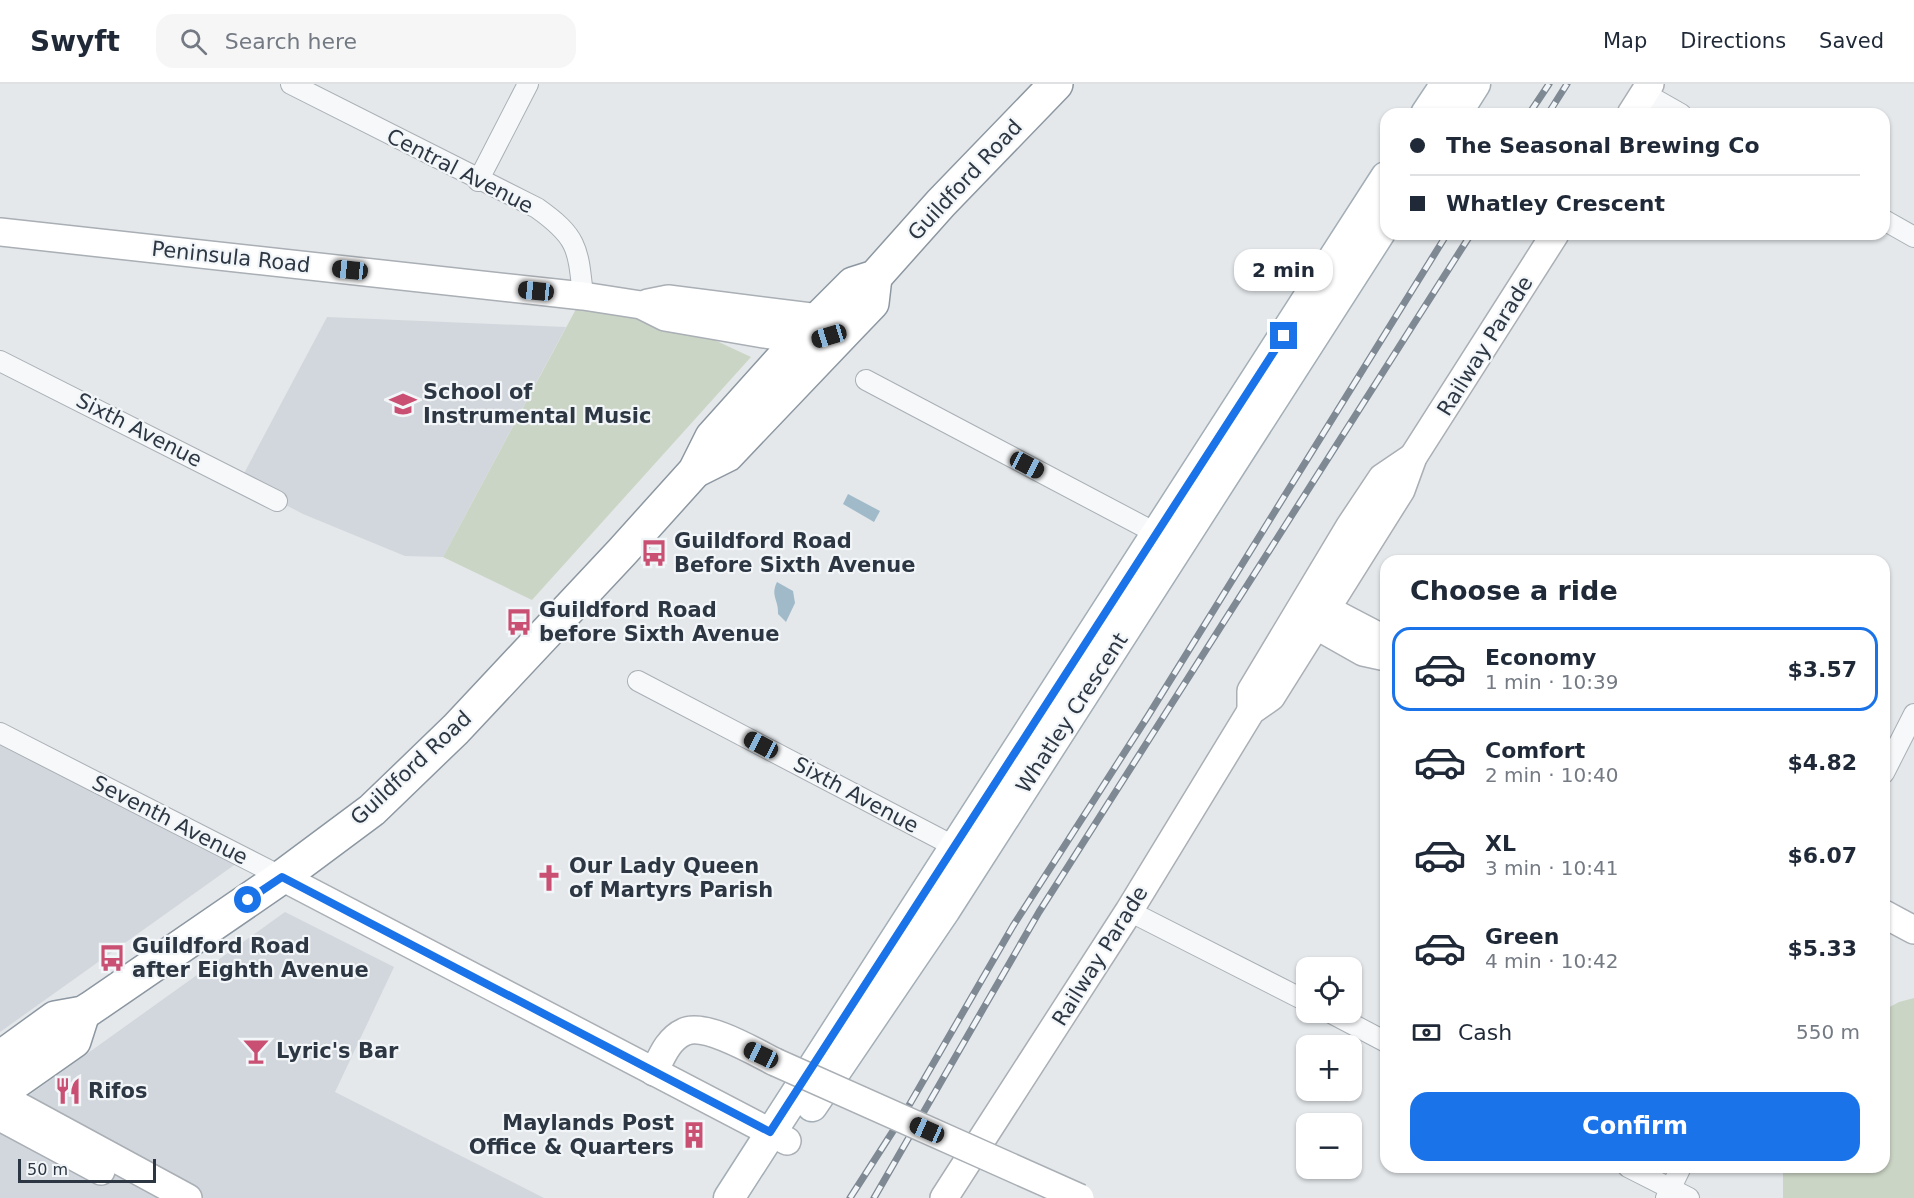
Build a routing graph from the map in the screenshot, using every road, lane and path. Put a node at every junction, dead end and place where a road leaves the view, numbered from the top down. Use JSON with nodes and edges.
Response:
{"nodes":[{"id":1,"x":291,"y":84,"type":"edge"},
{"id":2,"x":528,"y":84,"type":"edge"},
{"id":3,"x":1056,"y":84,"type":"edge"},
{"id":4,"x":1446,"y":84,"type":"edge"},
{"id":5,"x":1475,"y":84,"type":"edge"},
{"id":6,"x":1642,"y":97,"type":"edge"},
{"id":7,"x":1430,"y":108,"type":"edge"},
{"id":8,"x":1460,"y":108,"type":"edge"},
{"id":9,"x":1667,"y":108,"type":"edge"},
{"id":10,"x":478,"y":181,"type":"junction"},
{"id":11,"x":1380,"y":187,"type":"edge"},
{"id":12,"x":1890,"y":223,"type":"edge"},
{"id":13,"x":0,"y":232,"type":"edge"},
{"id":14,"x":1380,"y":232,"type":"edge"},
{"id":15,"x":1914,"y":237,"type":"edge"},
{"id":16,"x":1551,"y":240,"type":"edge"},
{"id":17,"x":583,"y":296,"type":"junction"},
{"id":18,"x":822,"y":329,"type":"junction"},
{"id":19,"x":0,"y":361,"type":"edge"},
{"id":20,"x":866,"y":380,"type":"dead end"},
{"id":21,"x":695,"y":471,"type":"junction"},
{"id":22,"x":277,"y":501,"type":"dead end"},
{"id":23,"x":1169,"y":540,"type":"junction"},
{"id":24,"x":1312,"y":612,"type":"junction"},
{"id":25,"x":1380,"y":638,"type":"edge"},
{"id":26,"x":1380,"y":656,"type":"edge"},
{"id":27,"x":638,"y":681,"type":"dead end"},
{"id":28,"x":1914,"y":714,"type":"edge"},
{"id":29,"x":0,"y":733,"type":"edge"},
{"id":30,"x":1890,"y":761,"type":"edge"},
{"id":31,"x":967,"y":853,"type":"junction"},
{"id":32,"x":282,"y":877,"type":"junction"},
{"id":33,"x":1129,"y":911,"type":"junction"},
{"id":34,"x":1890,"y":917,"type":"edge"},
{"id":35,"x":1914,"y":930,"type":"edge"},
{"id":36,"x":1296,"y":996,"type":"edge"},
{"id":37,"x":83,"y":1013,"type":"junction"},
{"id":38,"x":1350,"y":1023,"type":"edge"},
{"id":39,"x":1380,"y":1039,"type":"edge"},
{"id":40,"x":0,"y":1058,"type":"edge"},
{"id":41,"x":654,"y":1072,"type":"junction"},
{"id":42,"x":0,"y":1094,"type":"edge"},
{"id":43,"x":0,"y":1117,"type":"edge"},
{"id":44,"x":779,"y":1137,"type":"junction"},
{"id":45,"x":1637,"y":1173,"type":"edge"},
{"id":46,"x":1679,"y":1173,"type":"edge"},
{"id":47,"x":1668,"y":1193,"type":"edge"},
{"id":48,"x":947,"y":1197,"type":"edge"},
{"id":49,"x":153,"y":1198,"type":"edge"},
{"id":50,"x":188,"y":1198,"type":"edge"},
{"id":51,"x":729,"y":1198,"type":"edge"},
{"id":52,"x":753,"y":1198,"type":"edge"},
{"id":53,"x":1080,"y":1198,"type":"edge"},
{"id":54,"x":1689,"y":1198,"type":"edge"}],
"edges":[{"from":1,"to":10,"type":"street","name":"Central Avenue"},
{"from":2,"to":10,"type":"street"},
{"from":3,"to":18,"type":"highway","name":"Guildford Road"},
{"from":4,"to":7,"type":"main road"},
{"from":5,"to":8,"type":"main road"},
{"from":6,"to":9,"type":"street"},
{"from":10,"to":17,"type":"street","name":"Central Avenue"},
{"from":11,"to":23,"type":"main road","name":"Whatley Crescent"},
{"from":12,"to":15,"type":"street"},
{"from":13,"to":17,"type":"street","name":"Peninsula Road"},
{"from":14,"to":23,"type":"main road","name":"Whatley Crescent"},
{"from":16,"to":24,"type":"street","name":"Railway Parade"},
{"from":17,"to":18,"type":"street","name":"Peninsula Road"},
{"from":18,"to":21,"type":"highway","name":"Guildford Road"},
{"from":18,"to":21,"type":"highway","name":"Guildford Road"},
{"from":19,"to":22,"type":"street","name":"Sixth Avenue"},
{"from":20,"to":23,"type":"street"},
{"from":21,"to":32,"type":"highway","name":"Guildford Road"},
{"from":23,"to":31,"type":"main road","name":"Whatley Crescent"},
{"from":24,"to":25,"type":"street"},
{"from":24,"to":26,"type":"street"},
{"from":24,"to":33,"type":"street","name":"Railway Parade"},
{"from":27,"to":31,"type":"street","name":"Sixth Avenue"},
{"from":28,"to":30,"type":"street"},
{"from":29,"to":32,"type":"street","name":"Seventh Avenue"},
{"from":31,"to":44,"type":"main road","name":"Whatley Crescent"},
{"from":32,"to":37,"type":"highway","name":"Guildford Road"},
{"from":32,"to":41,"type":"street","name":"Seventh Avenue"},
{"from":33,"to":36,"type":"street"},
{"from":33,"to":48,"type":"street","name":"Railway Parade"},
{"from":34,"to":35,"type":"street"},
{"from":37,"to":40,"type":"highway","name":"Guildford Road"},
{"from":37,"to":42,"type":"highway"},
{"from":38,"to":39,"type":"street"},
{"from":41,"to":44,"type":"street","name":"Seventh Avenue"},
{"from":41,"to":53,"type":"street","bridge":true},
{"from":42,"to":50,"type":"street"},
{"from":43,"to":49,"type":"street"},
{"from":44,"to":51,"type":"main road","name":"Whatley Crescent"},
{"from":44,"to":52,"type":"main road","name":"Whatley Crescent"},
{"from":45,"to":47,"type":"street"},
{"from":46,"to":47,"type":"street"},
{"from":47,"to":54,"type":"street"}]}
